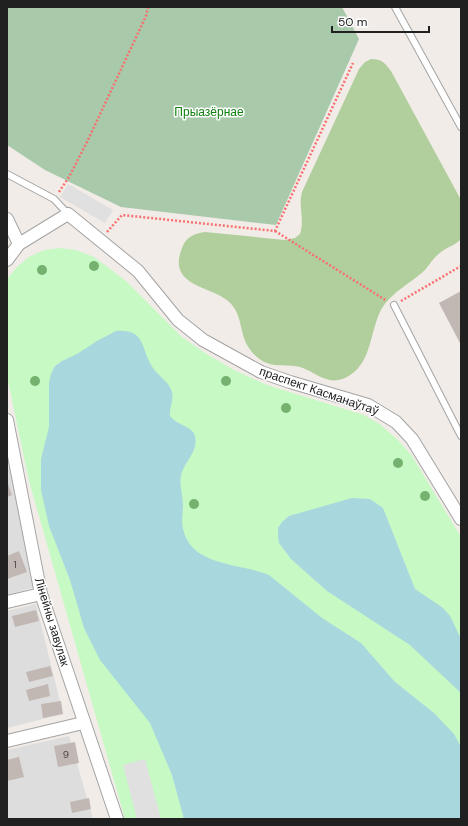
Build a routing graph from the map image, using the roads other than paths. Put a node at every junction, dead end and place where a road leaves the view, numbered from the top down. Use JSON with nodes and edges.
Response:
{"nodes":[{"id":1,"x":395,"y":7,"type":"edge"},
{"id":2,"x":461,"y":127,"type":"edge"},
{"id":3,"x":7,"y":174,"type":"edge"},
{"id":4,"x":68,"y":214,"type":"junction"},
{"id":5,"x":7,"y":219,"type":"edge"},
{"id":6,"x":19,"y":244,"type":"junction"},
{"id":7,"x":7,"y":260,"type":"edge"},
{"id":8,"x":394,"y":305,"type":"road end"},
{"id":9,"x":7,"y":420,"type":"edge"},
{"id":10,"x":461,"y":436,"type":"edge"},
{"id":11,"x":10,"y":455,"type":"edge"},
{"id":12,"x":461,"y":519,"type":"edge"},
{"id":13,"x":41,"y":594,"type":"junction"},
{"id":14,"x":7,"y":602,"type":"edge"},
{"id":15,"x":83,"y":723,"type":"junction"},
{"id":16,"x":7,"y":741,"type":"edge"},
{"id":17,"x":117,"y":819,"type":"edge"}],
"edges":[{"from":1,"to":2,"type":"lane"},
{"from":3,"to":4,"type":"lane"},
{"from":4,"to":6,"type":"street"},
{"from":4,"to":12,"type":"street","name":"праспект Касманаўтаў"},
{"from":5,"to":6,"type":"street"},
{"from":6,"to":7,"type":"street"},
{"from":8,"to":10,"type":"lane"},
{"from":9,"to":11,"type":"street","name":"Лінейны завулак"},
{"from":11,"to":13,"type":"street","name":"Лінейны завулак"},
{"from":13,"to":14,"type":"street"},
{"from":13,"to":15,"type":"street","name":"Лінейны завулак"},
{"from":15,"to":16,"type":"street"},
{"from":15,"to":17,"type":"street","name":"Лінейны завулак"}]}
